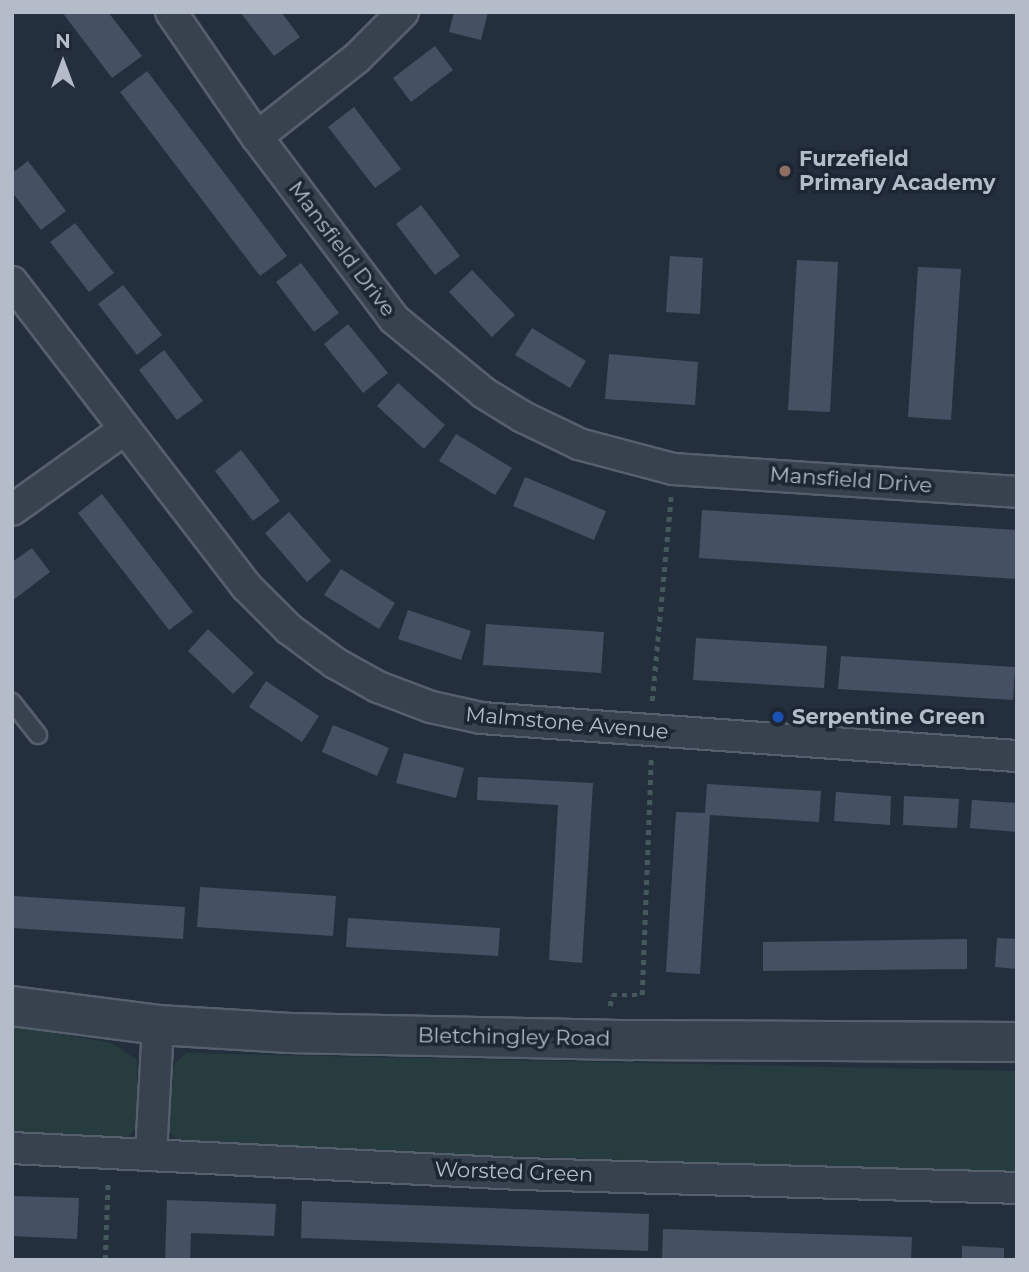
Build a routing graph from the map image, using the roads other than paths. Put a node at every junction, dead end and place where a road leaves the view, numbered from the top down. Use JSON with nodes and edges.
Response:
{"nodes":[{"id":1,"x":171,"y":12,"type":"edge"},
{"id":2,"x":403,"y":12,"type":"edge"},
{"id":3,"x":257,"y":137,"type":"junction"},
{"id":4,"x":12,"y":282,"type":"edge"},
{"id":5,"x":125,"y":429,"type":"junction"},
{"id":6,"x":1017,"y":492,"type":"edge"},
{"id":7,"x":12,"y":510,"type":"edge"},
{"id":8,"x":12,"y":702,"type":"edge"},
{"id":9,"x":38,"y":735,"type":"dead end"},
{"id":10,"x":1017,"y":756,"type":"edge"},
{"id":11,"x":12,"y":1006,"type":"edge"},
{"id":12,"x":158,"y":1025,"type":"junction"},
{"id":13,"x":1017,"y":1042,"type":"edge"},
{"id":14,"x":12,"y":1147,"type":"edge"},
{"id":15,"x":152,"y":1155,"type":"junction"},
{"id":16,"x":1017,"y":1188,"type":"edge"}],
"edges":[{"from":1,"to":3,"type":"street","name":"Mansfield Drive"},
{"from":2,"to":3,"type":"street"},
{"from":3,"to":6,"type":"street","name":"Mansfield Drive"},
{"from":4,"to":5,"type":"street","name":"Malmstone Avenue"},
{"from":5,"to":7,"type":"street"},
{"from":5,"to":10,"type":"street","name":"Malmstone Avenue"},
{"from":8,"to":9,"type":"lane"},
{"from":11,"to":12,"type":"street","name":"Bletchingley Road"},
{"from":12,"to":13,"type":"street","name":"Bletchingley Road"},
{"from":12,"to":15,"type":"street"},
{"from":14,"to":15,"type":"street","name":"Worsted Green"},
{"from":15,"to":16,"type":"street","name":"Worsted Green"}]}
